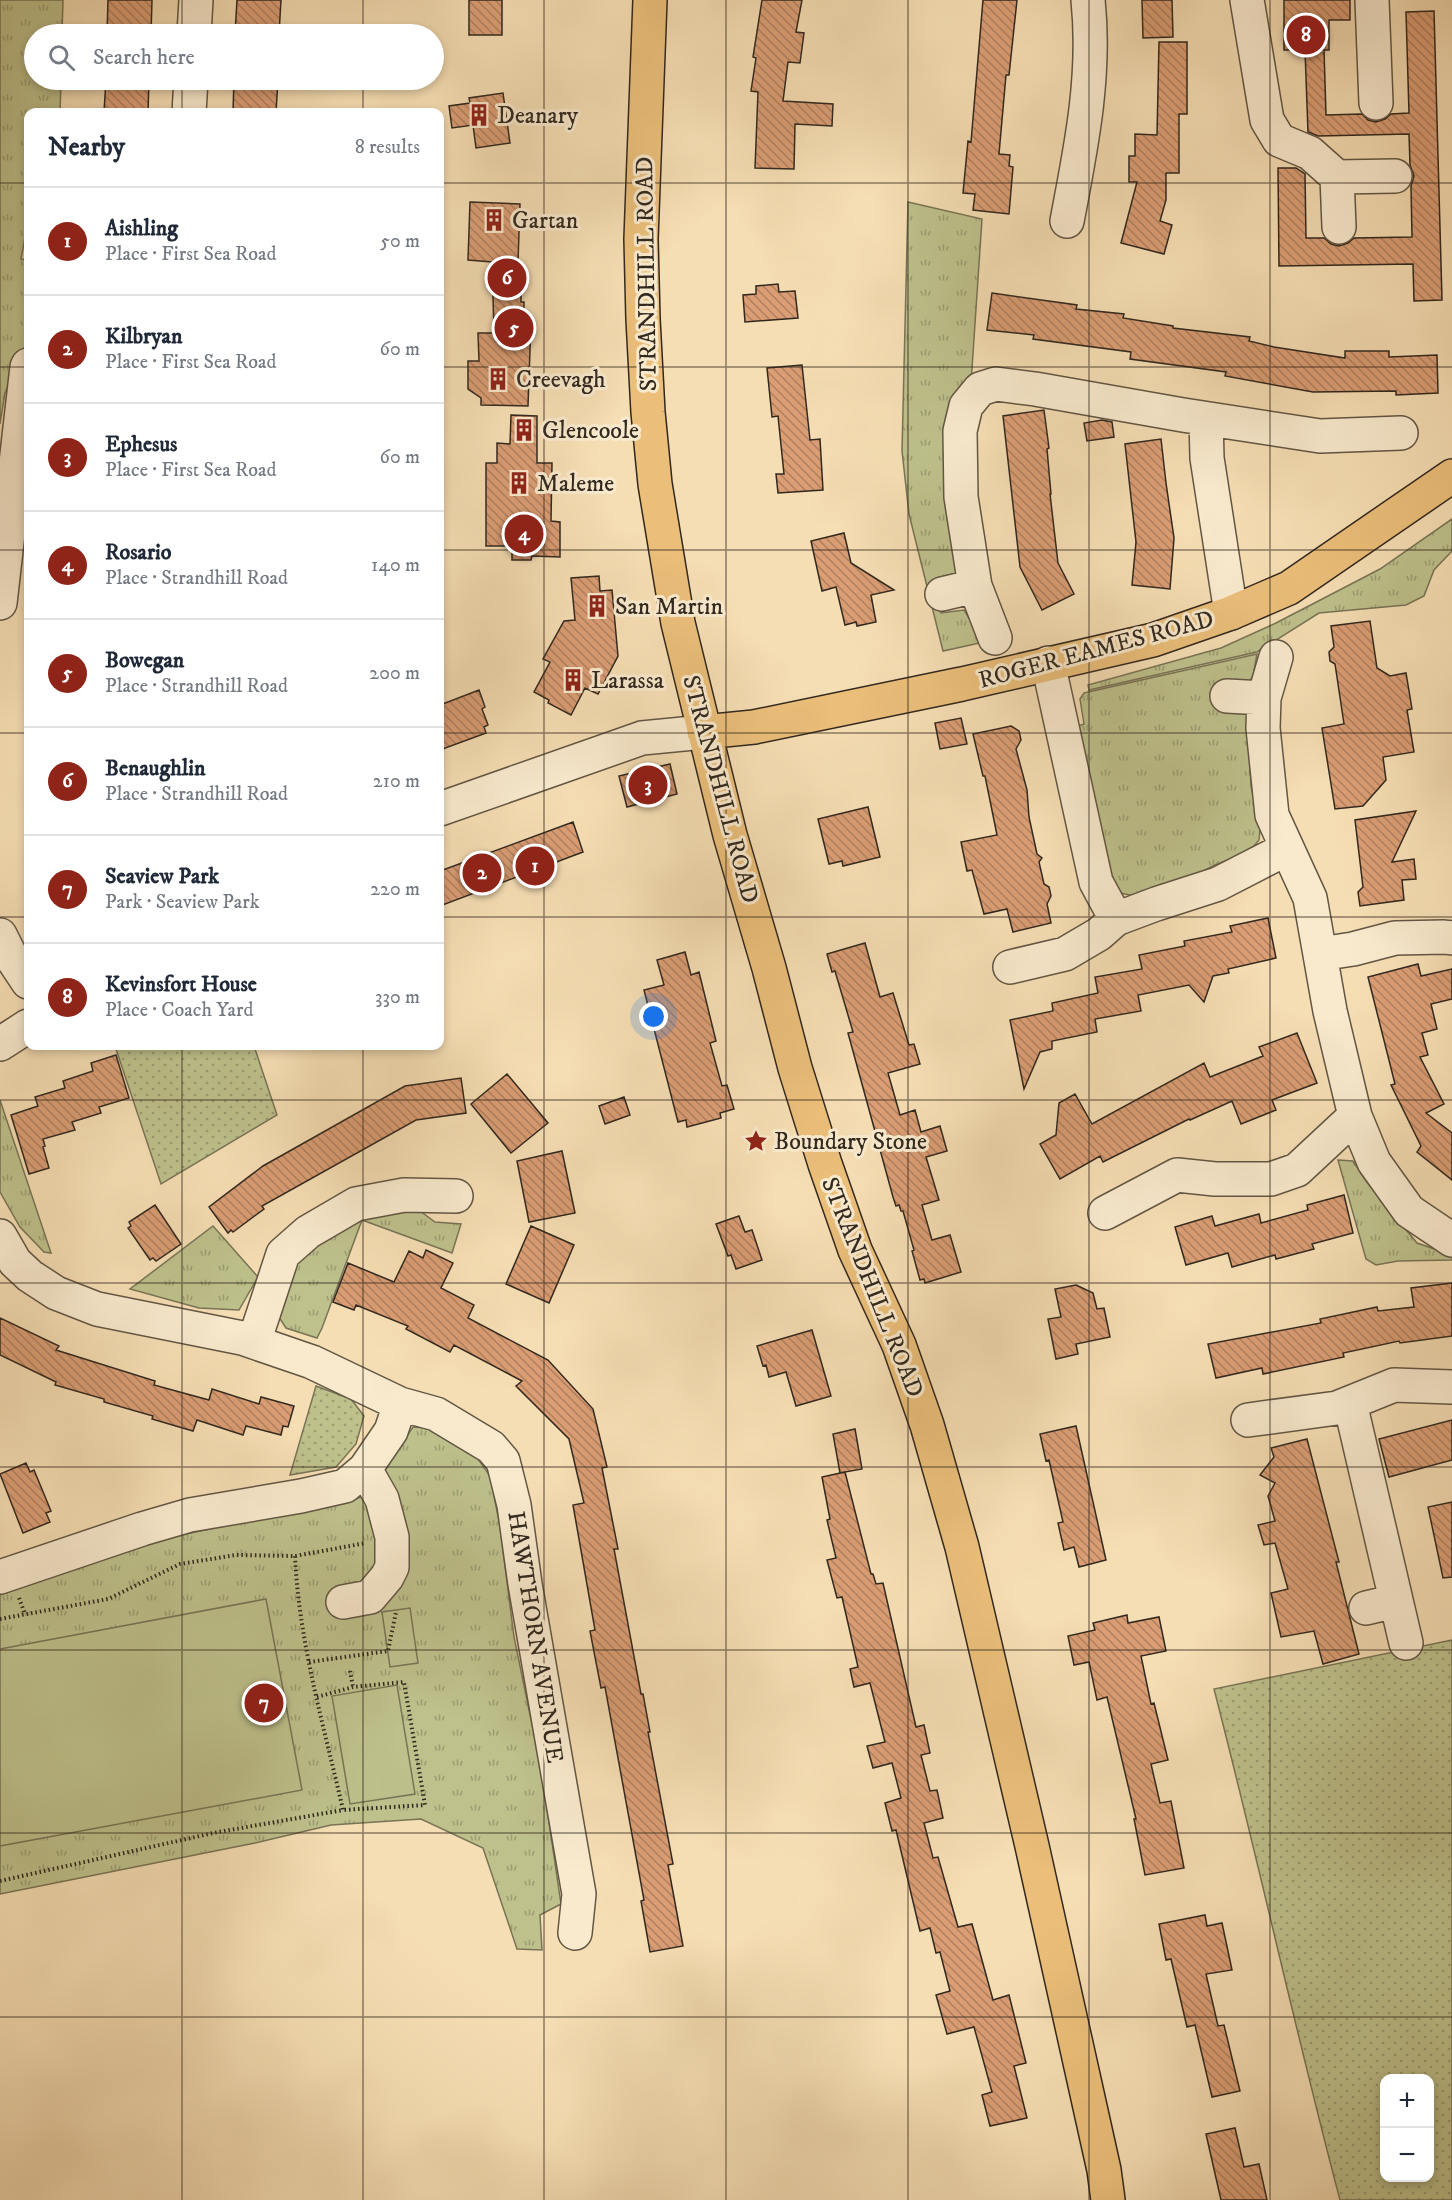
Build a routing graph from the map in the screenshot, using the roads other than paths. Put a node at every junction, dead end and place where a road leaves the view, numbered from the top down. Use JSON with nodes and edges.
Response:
{"nodes":[{"id":1,"x":196,"y":0,"type":"edge"},
{"id":2,"x":650,"y":0,"type":"edge"},
{"id":3,"x":1088,"y":0,"type":"edge"},
{"id":4,"x":1247,"y":0,"type":"edge"},
{"id":5,"x":1372,"y":0,"type":"edge"},
{"id":6,"x":195,"y":24,"type":"edge"},
{"id":7,"x":190,"y":90,"type":"edge"},
{"id":8,"x":1376,"y":103,"type":"dead end"},
{"id":9,"x":189,"y":108,"type":"edge"},
{"id":10,"x":1395,"y":176,"type":"dead end"},
{"id":11,"x":1337,"y":177,"type":"junction"},
{"id":12,"x":1067,"y":221,"type":"dead end"},
{"id":13,"x":1339,"y":227,"type":"dead end"},
{"id":14,"x":24,"y":399,"type":"edge"},
{"id":15,"x":1206,"y":419,"type":"junction"},
{"id":16,"x":1401,"y":434,"type":"dead end"},
{"id":17,"x":1452,"y":476,"type":"edge"},
{"id":18,"x":975,"y":585,"type":"junction"},
{"id":19,"x":24,"y":594,"type":"edge"},
{"id":20,"x":942,"y":594,"type":"dead end"},
{"id":21,"x":1,"y":595,"type":"edge"},
{"id":22,"x":0,"y":603,"type":"edge"},
{"id":23,"x":1231,"y":614,"type":"junction"},
{"id":24,"x":995,"y":638,"type":"dead end"},
{"id":25,"x":1276,"y":657,"type":"dead end"},
{"id":26,"x":1048,"y":663,"type":"junction"},
{"id":27,"x":1227,"y":696,"type":"dead end"},
{"id":28,"x":1264,"y":698,"type":"junction"},
{"id":29,"x":704,"y":732,"type":"junction"},
{"id":30,"x":444,"y":808,"type":"edge"},
{"id":31,"x":1287,"y":849,"type":"junction"},
{"id":32,"x":1116,"y":919,"type":"junction"},
{"id":33,"x":0,"y":934,"type":"edge"},
{"id":34,"x":1452,"y":939,"type":"edge"},
{"id":35,"x":1320,"y":954,"type":"junction"},
{"id":36,"x":1010,"y":967,"type":"dead end"},
{"id":37,"x":24,"y":976,"type":"edge"},
{"id":38,"x":24,"y":1029,"type":"edge"},
{"id":39,"x":0,"y":1044,"type":"edge"},
{"id":40,"x":1355,"y":1116,"type":"junction"},
{"id":41,"x":456,"y":1196,"type":"dead end"},
{"id":42,"x":1105,"y":1213,"type":"dead end"},
{"id":43,"x":0,"y":1236,"type":"edge"},
{"id":44,"x":1452,"y":1240,"type":"edge"},
{"id":45,"x":254,"y":1342,"type":"junction"},
{"id":46,"x":1452,"y":1387,"type":"edge"},
{"id":47,"x":1350,"y":1403,"type":"junction"},
{"id":48,"x":400,"y":1404,"type":"junction"},
{"id":49,"x":1248,"y":1420,"type":"dead end"},
{"id":50,"x":365,"y":1469,"type":"junction"},
{"id":51,"x":0,"y":1578,"type":"edge"},
{"id":52,"x":342,"y":1602,"type":"dead end"},
{"id":53,"x":1406,"y":1643,"type":"dead end"},
{"id":54,"x":575,"y":1933,"type":"dead end"},
{"id":55,"x":1108,"y":2200,"type":"edge"}],
"edges":[{"from":1,"to":6,"type":"street"},
{"from":2,"to":29,"type":"main road","name":"STRANDHILL ROAD"},
{"from":3,"to":12,"type":"street"},
{"from":4,"to":11,"type":"street"},
{"from":5,"to":8,"type":"street"},
{"from":7,"to":9,"type":"street"},
{"from":10,"to":11,"type":"street"},
{"from":11,"to":13,"type":"street"},
{"from":14,"to":21,"type":"street"},
{"from":15,"to":16,"type":"street"},
{"from":15,"to":18,"type":"street"},
{"from":15,"to":23,"type":"street"},
{"from":17,"to":23,"type":"main road","name":"ROGER EAMES ROAD"},
{"from":18,"to":20,"type":"street"},
{"from":18,"to":24,"type":"street"},
{"from":19,"to":21,"type":"street"},
{"from":21,"to":22,"type":"street"},
{"from":23,"to":26,"type":"main road","name":"ROGER EAMES ROAD"},
{"from":25,"to":28,"type":"street"},
{"from":26,"to":29,"type":"main road","name":"ROGER EAMES ROAD"},
{"from":26,"to":32,"type":"street"},
{"from":27,"to":28,"type":"street"},
{"from":28,"to":31,"type":"street"},
{"from":29,"to":30,"type":"street"},
{"from":29,"to":55,"type":"main road","name":"STRANDHILL ROAD"},
{"from":31,"to":32,"type":"street"},
{"from":31,"to":35,"type":"street"},
{"from":32,"to":36,"type":"street"},
{"from":33,"to":37,"type":"street"},
{"from":34,"to":35,"type":"street"},
{"from":35,"to":40,"type":"street"},
{"from":38,"to":39,"type":"street"},
{"from":40,"to":42,"type":"street"},
{"from":40,"to":44,"type":"street"},
{"from":41,"to":45,"type":"street"},
{"from":43,"to":45,"type":"street","name":"HAWTHORN AVENUE"},
{"from":45,"to":48,"type":"street","name":"HAWTHORN AVENUE"},
{"from":46,"to":47,"type":"street"},
{"from":47,"to":49,"type":"street"},
{"from":47,"to":53,"type":"street"},
{"from":48,"to":50,"type":"street"},
{"from":48,"to":54,"type":"street","name":"HAWTHORN AVENUE"},
{"from":50,"to":51,"type":"street"},
{"from":50,"to":52,"type":"street"}]}
